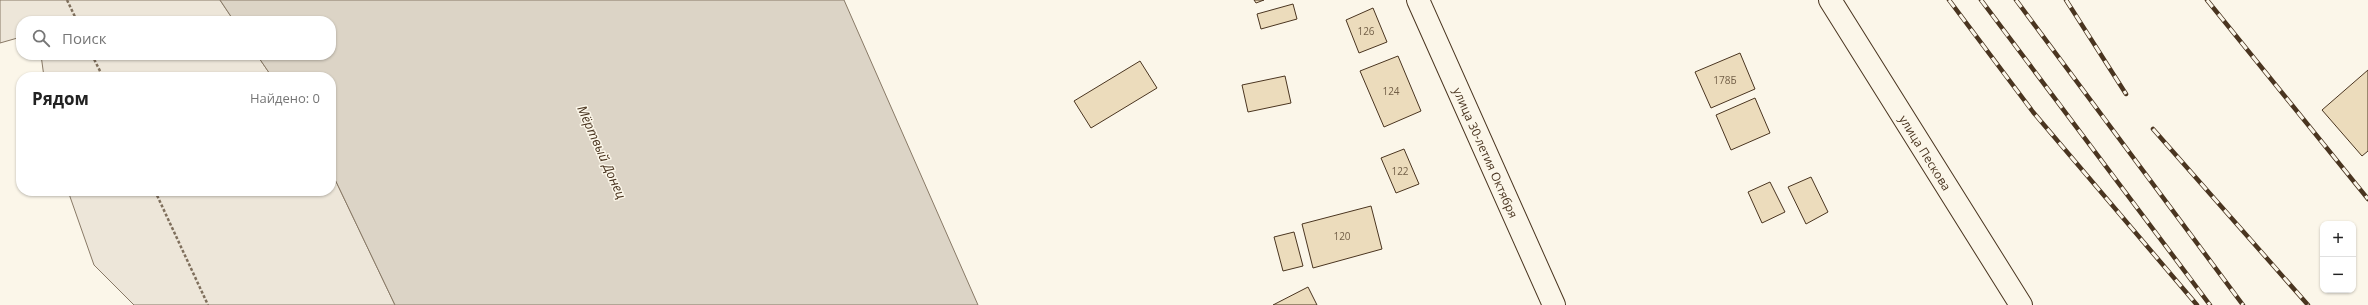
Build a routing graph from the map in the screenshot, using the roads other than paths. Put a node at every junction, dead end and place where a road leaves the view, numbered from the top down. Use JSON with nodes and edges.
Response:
{"nodes":[{"id":1,"x":1418,"y":0,"type":"edge"},
{"id":2,"x":1830,"y":0,"type":"edge"},
{"id":3,"x":1554,"y":305,"type":"edge"},
{"id":4,"x":2021,"y":305,"type":"edge"}],
"edges":[{"from":1,"to":3,"type":"street","name":"улица 30-летия Октября"},
{"from":2,"to":4,"type":"street","name":"улица Пескова"}]}
